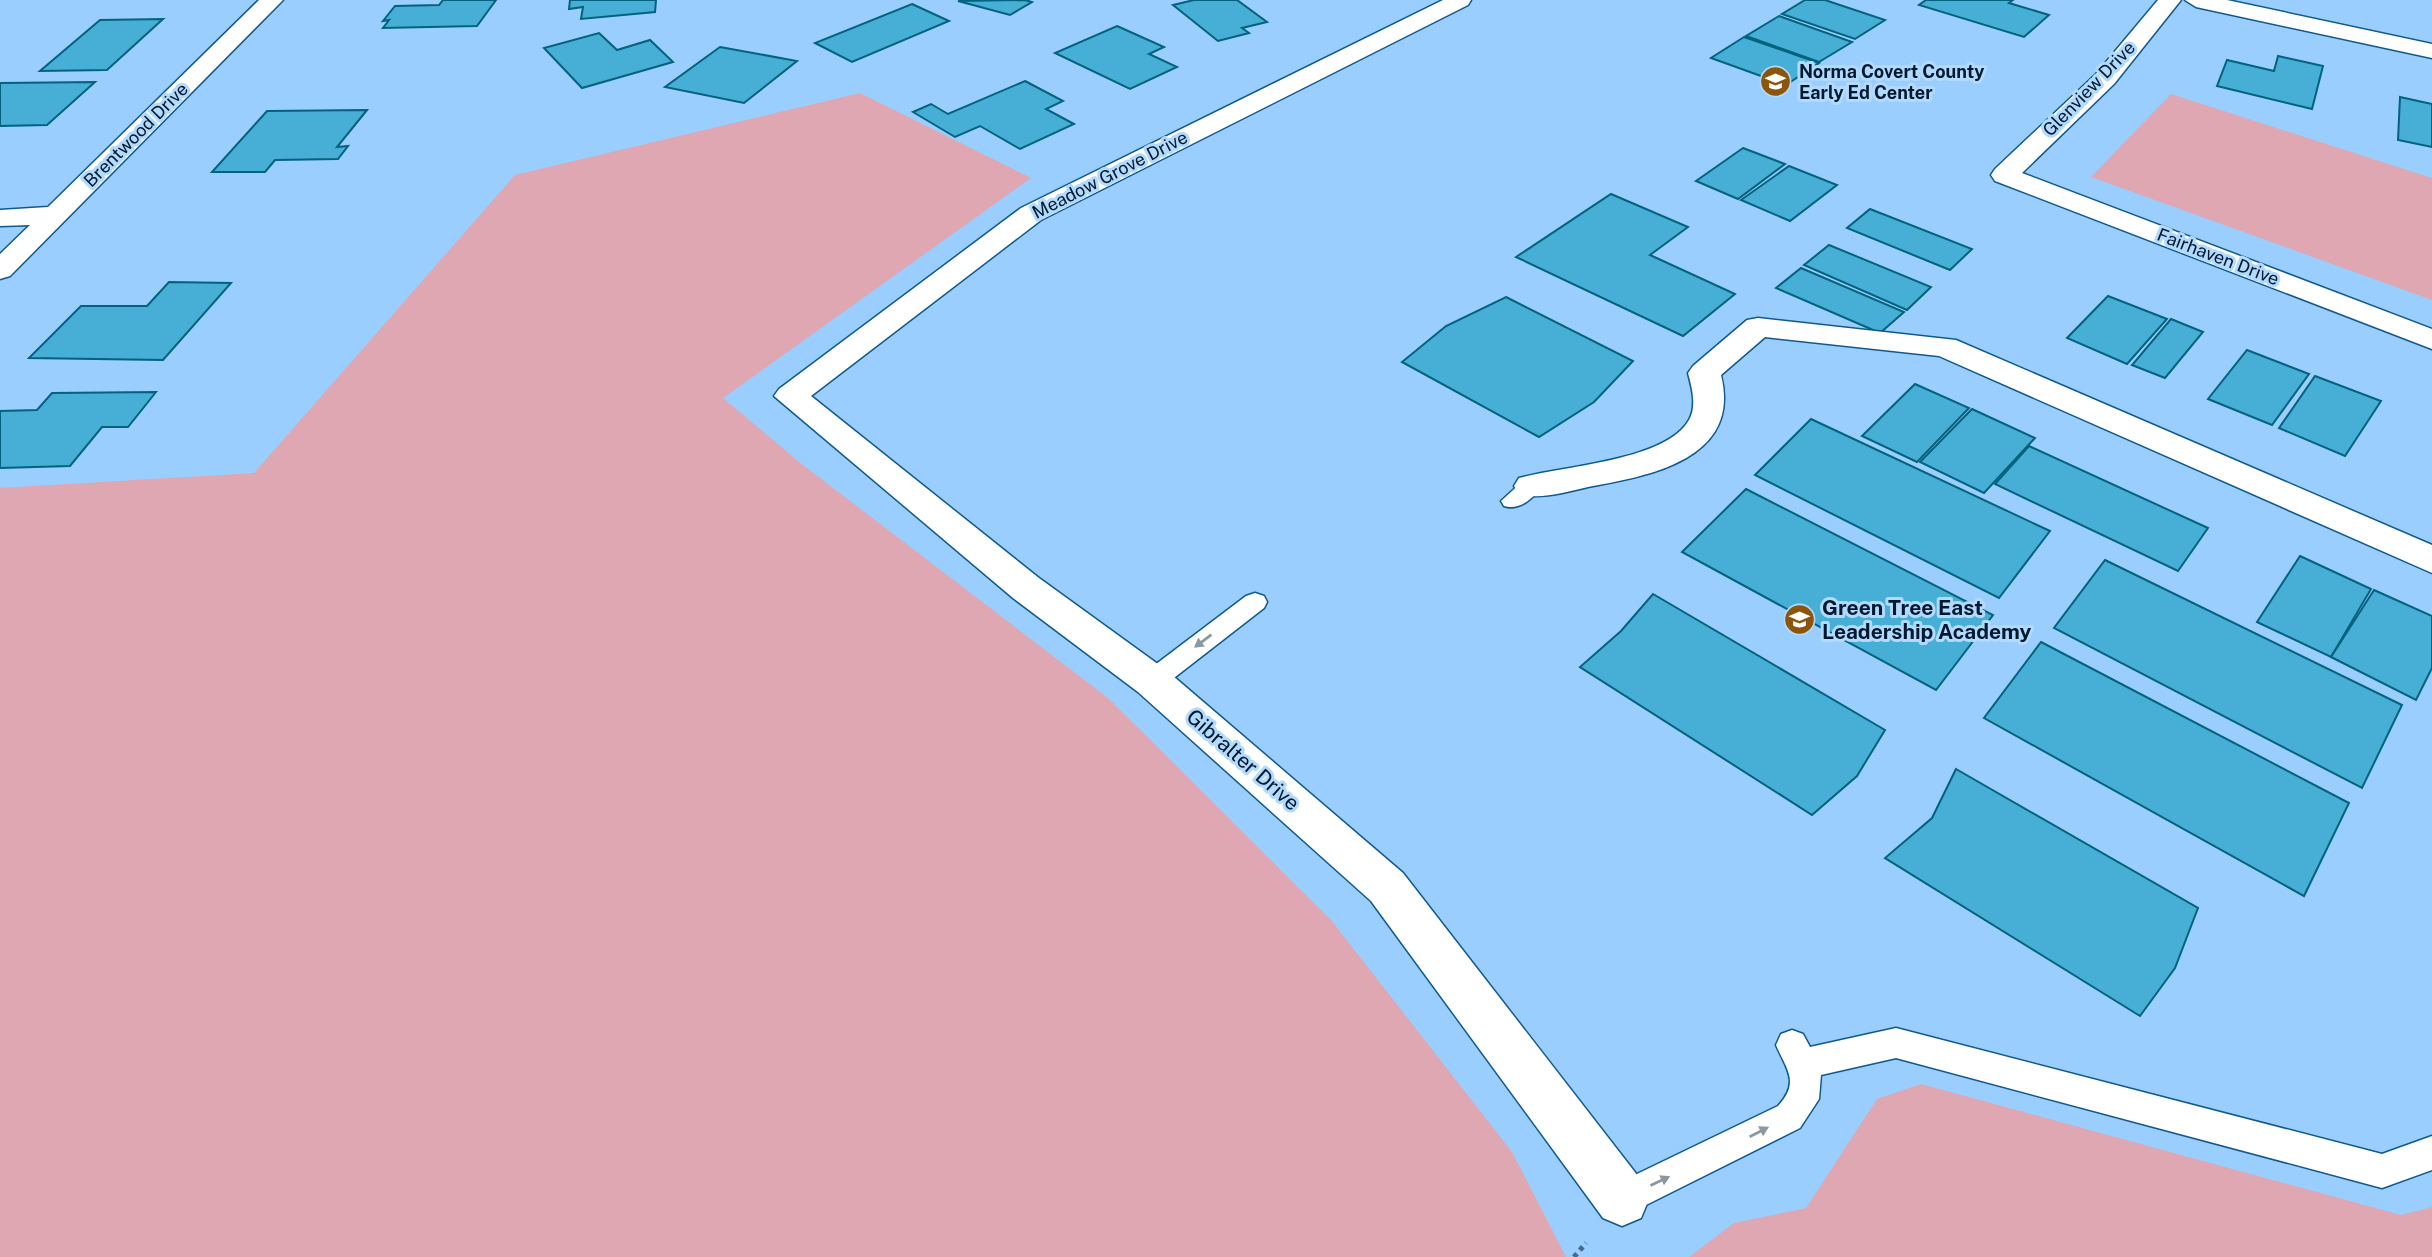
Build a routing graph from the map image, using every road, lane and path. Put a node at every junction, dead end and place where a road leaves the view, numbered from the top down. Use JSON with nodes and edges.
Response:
{"nodes":[{"id":1,"x":272,"y":0,"type":"edge"},
{"id":2,"x":1460,"y":0,"type":"edge"},
{"id":3,"x":2170,"y":0,"type":"edge"},
{"id":4,"x":2196,"y":0,"type":"edge"},
{"id":5,"x":2432,"y":51,"type":"edge"},
{"id":6,"x":2004,"y":175,"type":"joint"},
{"id":7,"x":56,"y":215,"type":"junction"},
{"id":8,"x":0,"y":218,"type":"edge"},
{"id":9,"x":0,"y":270,"type":"edge"},
{"id":10,"x":2432,"y":340,"type":"edge"},
{"id":11,"x":790,"y":396,"type":"joint"},
{"id":12,"x":1522,"y":494,"type":"dead end"},
{"id":13,"x":2432,"y":560,"type":"edge"},
{"id":14,"x":1255,"y":602,"type":"dead end"},
{"id":15,"x":1152,"y":681,"type":"junction"},
{"id":16,"x":2432,"y":1153,"type":"edge"},
{"id":17,"x":1622,"y":1199,"type":"joint"}],
"edges":[{"from":1,"to":7,"type":"street","name":"Brentwood Drive"},
{"from":2,"to":11,"type":"street","name":"Meadow Grove Drive"},
{"from":3,"to":6,"type":"street","name":"Glenview Drive"},
{"from":4,"to":5,"type":"street"},
{"from":6,"to":10,"type":"street","name":"Fairhaven Drive"},
{"from":7,"to":8,"type":"street"},
{"from":7,"to":9,"type":"street","name":"Brentwood Drive"},
{"from":11,"to":15,"type":"street","name":"Gibralter Drive"},
{"from":12,"to":13,"type":"street"},
{"from":14,"to":15,"type":"lane","one_way":true},
{"from":15,"to":17,"type":"street","name":"Gibralter Drive"},
{"from":17,"to":16,"type":"lane","one_way":true}]}
